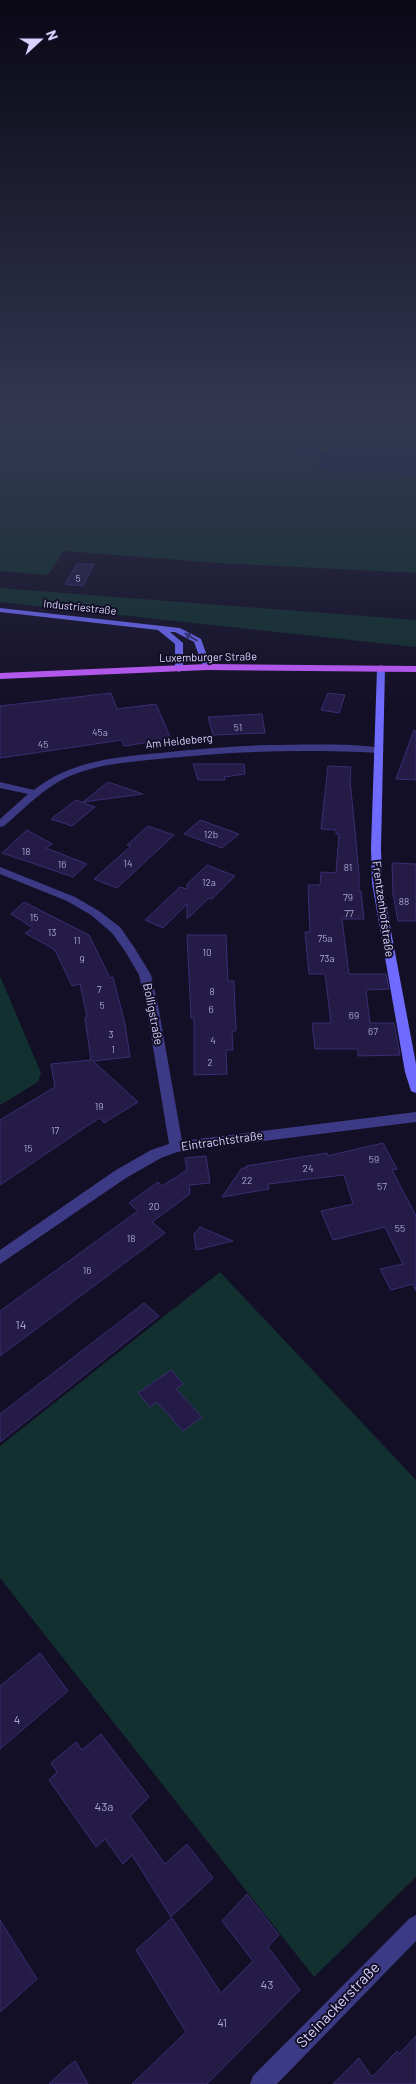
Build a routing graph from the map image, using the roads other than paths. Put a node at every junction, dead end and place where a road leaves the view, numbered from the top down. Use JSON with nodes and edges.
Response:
{"nodes":[{"id":1,"x":0,"y":610,"type":"edge"},
{"id":2,"x":157,"y":626,"type":"junction"},
{"id":3,"x":207,"y":667,"type":"junction"},
{"id":4,"x":380,"y":668,"type":"junction"},
{"id":5,"x":179,"y":669,"type":"junction"},
{"id":6,"x":416,"y":670,"type":"edge"},
{"id":7,"x":0,"y":676,"type":"edge"},
{"id":8,"x":380,"y":750,"type":"junction"},
{"id":9,"x":0,"y":785,"type":"edge"},
{"id":10,"x":36,"y":794,"type":"junction"},
{"id":11,"x":0,"y":824,"type":"edge"},
{"id":12,"x":0,"y":870,"type":"edge"},
{"id":13,"x":416,"y":1088,"type":"edge"},
{"id":14,"x":416,"y":1117,"type":"edge"},
{"id":15,"x":176,"y":1147,"type":"junction"},
{"id":16,"x":0,"y":1258,"type":"edge"},
{"id":17,"x":416,"y":1926,"type":"edge"},
{"id":18,"x":261,"y":2084,"type":"edge"}],
"edges":[{"from":1,"to":2,"type":"street","name":"Industriestraße"},
{"from":3,"to":2,"type":"street","name":"Industriestraße","one_way":true},
{"from":2,"to":5,"type":"street"},
{"from":3,"to":4,"type":"main road","name":"Luxemburger Straße"},
{"from":3,"to":5,"type":"main road","name":"Luxemburger Straße"},
{"from":4,"to":6,"type":"main road","name":"Luxemburger Straße"},
{"from":4,"to":8,"type":"street","name":"Frentzenhofstraße"},
{"from":5,"to":7,"type":"main road","name":"Luxemburger Straße"},
{"from":8,"to":10,"type":"street","name":"Am Heideberg"},
{"from":8,"to":13,"type":"street","name":"Frentzenhofstraße"},
{"from":9,"to":10,"type":"street"},
{"from":10,"to":11,"type":"street","name":"Am Heideberg"},
{"from":12,"to":15,"type":"street","name":"Bolligstraße"},
{"from":14,"to":15,"type":"street","name":"Eintrachtstraße"},
{"from":15,"to":16,"type":"street","name":"Eintrachtstraße"},
{"from":17,"to":18,"type":"street","name":"Steinackerstraße"}]}
